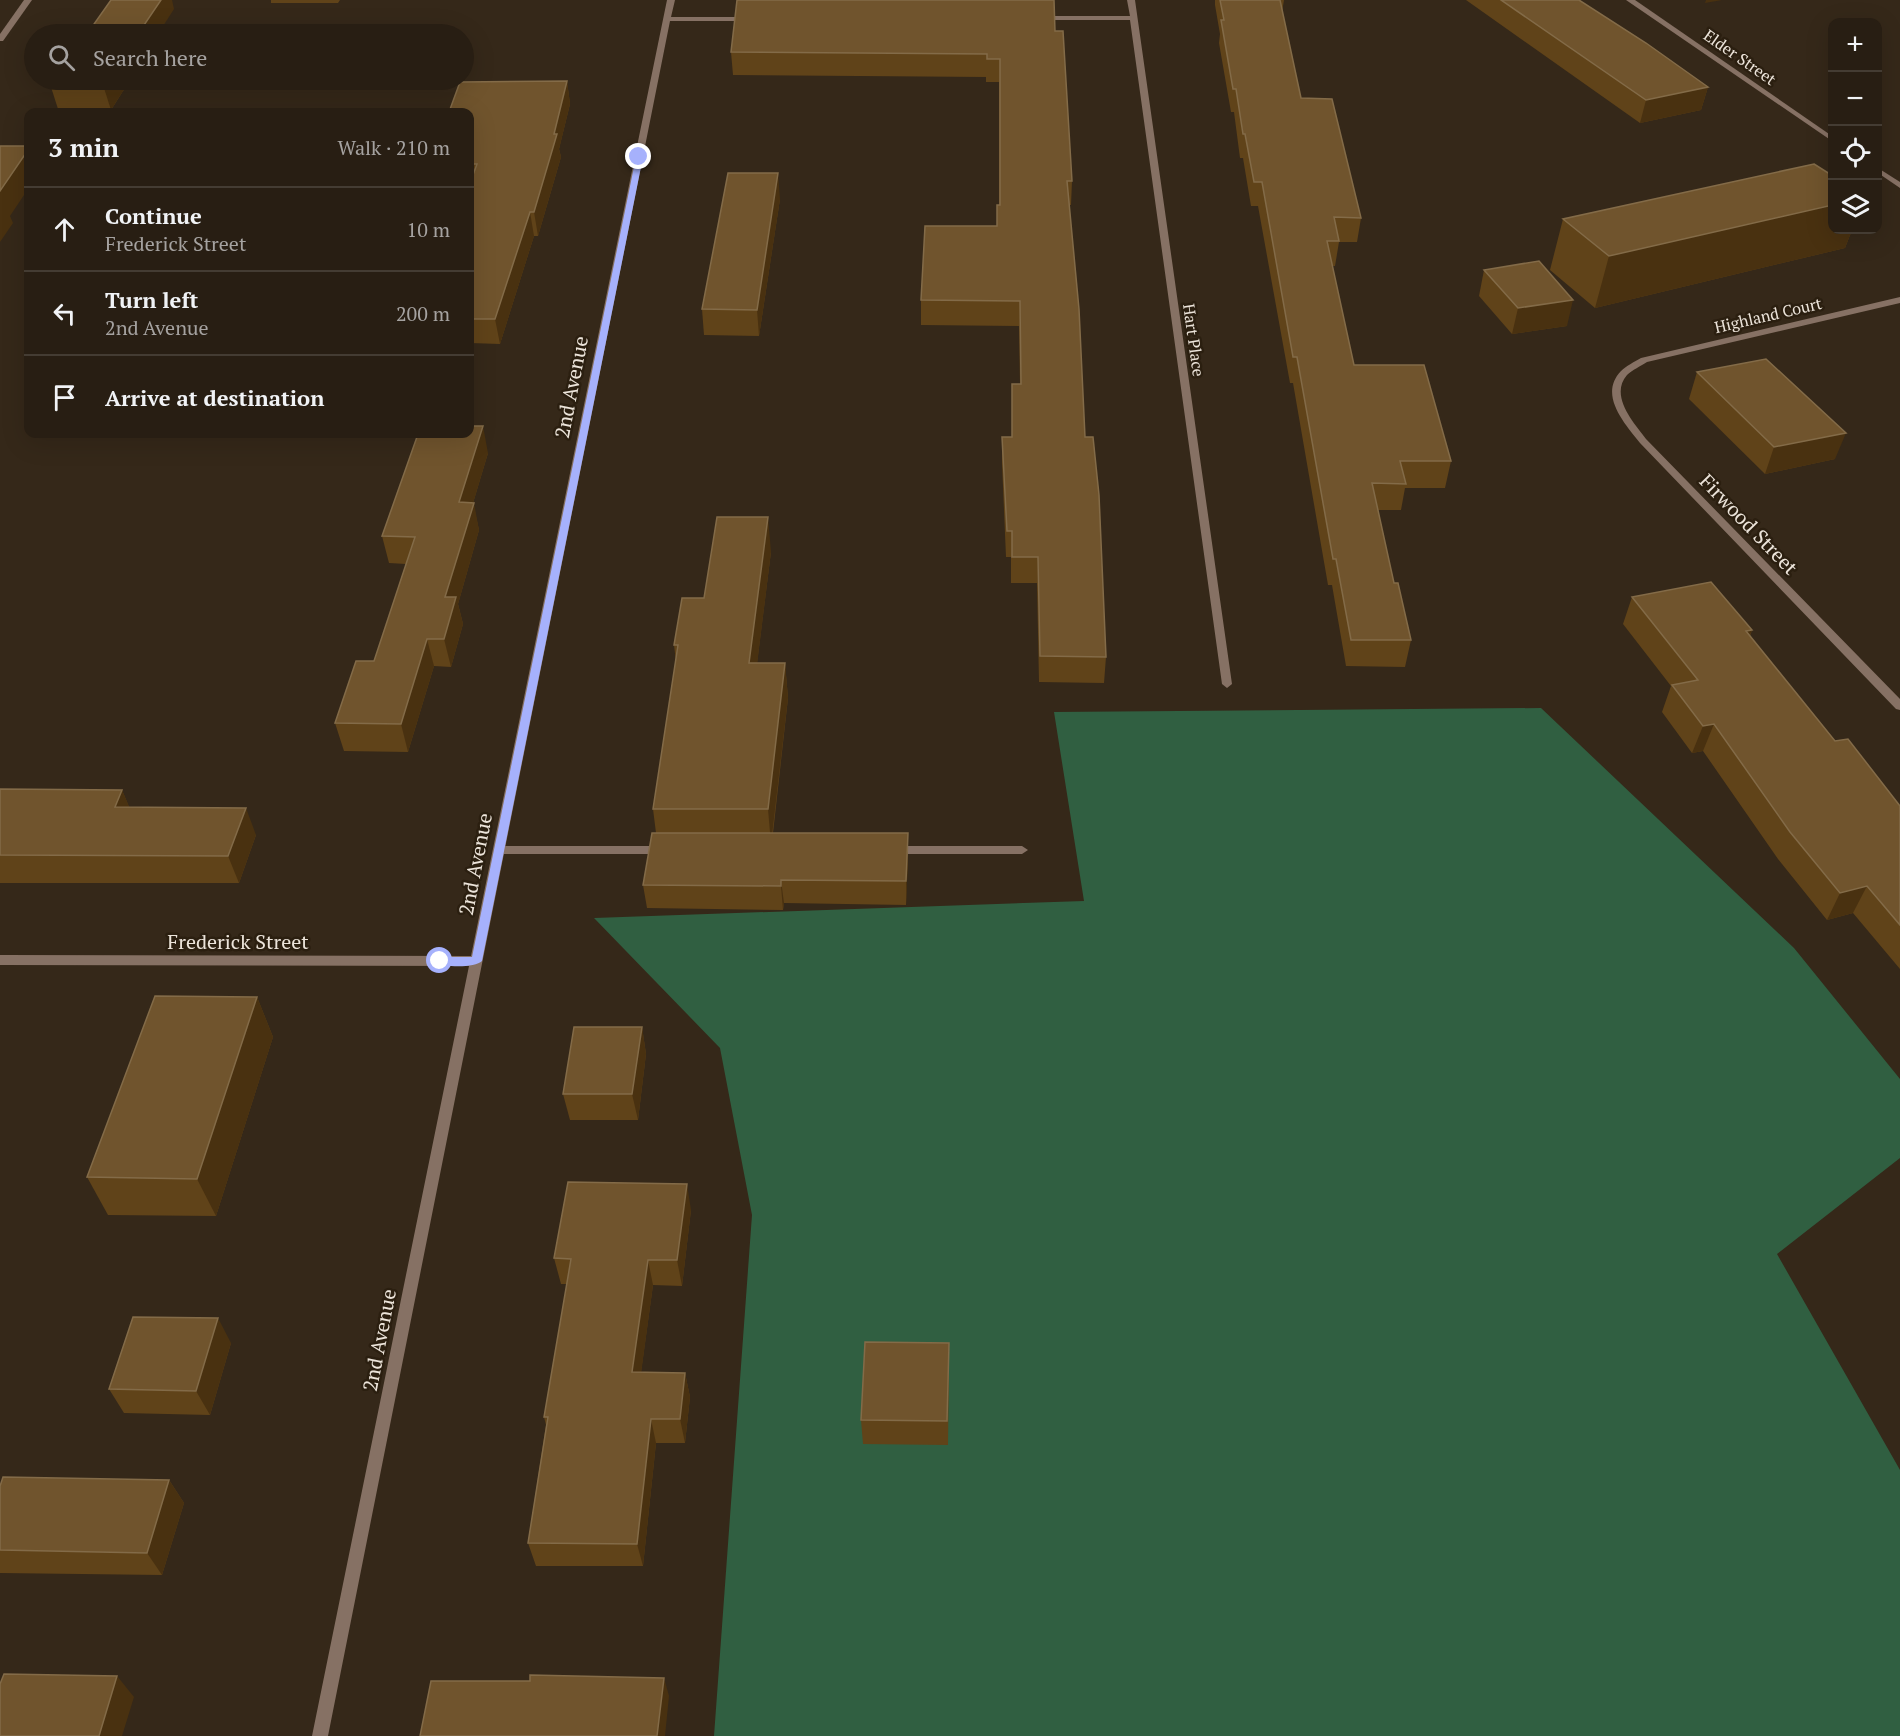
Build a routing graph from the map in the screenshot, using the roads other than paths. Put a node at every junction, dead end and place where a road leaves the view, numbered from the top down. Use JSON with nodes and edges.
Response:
{"nodes":[{"id":1,"x":28,"y":0,"type":"edge"},
{"id":2,"x":671,"y":0,"type":"edge"},
{"id":3,"x":1131,"y":0,"type":"edge"},
{"id":4,"x":1630,"y":0,"type":"edge"},
{"id":5,"x":1038,"y":18,"type":"edge"},
{"id":6,"x":1133,"y":18,"type":"junction"},
{"id":7,"x":668,"y":19,"type":"junction"},
{"id":8,"x":757,"y":19,"type":"edge"},
{"id":9,"x":0,"y":26,"type":"edge"},
{"id":10,"x":10,"y":26,"type":"junction"},
{"id":11,"x":0,"y":39,"type":"edge"},
{"id":12,"x":1828,"y":136,"type":"edge"},
{"id":13,"x":1882,"y":173,"type":"edge"},
{"id":14,"x":1900,"y":186,"type":"edge"},
{"id":15,"x":1900,"y":300,"type":"edge"},
{"id":16,"x":1644,"y":360,"type":"joint"},
{"id":17,"x":1227,"y":684,"type":"dead end"},
{"id":18,"x":1900,"y":706,"type":"edge"},
{"id":19,"x":499,"y":850,"type":"junction"},
{"id":20,"x":680,"y":850,"type":"edge"},
{"id":21,"x":880,"y":850,"type":"edge"},
{"id":22,"x":1022,"y":850,"type":"dead end"},
{"id":23,"x":0,"y":960,"type":"edge"},
{"id":24,"x":477,"y":961,"type":"junction"},
{"id":25,"x":320,"y":1736,"type":"edge"}],
"edges":[{"from":1,"to":10,"type":"street"},
{"from":2,"to":7,"type":"street","name":"2nd Avenue"},
{"from":3,"to":6,"type":"street","name":"Hart Place"},
{"from":4,"to":12,"type":"street","name":"Elder Street"},
{"from":5,"to":6,"type":"street"},
{"from":6,"to":17,"type":"street","name":"Hart Place"},
{"from":7,"to":8,"type":"street"},
{"from":7,"to":19,"type":"street","name":"2nd Avenue"},
{"from":9,"to":10,"type":"street"},
{"from":10,"to":11,"type":"street"},
{"from":13,"to":14,"type":"street"},
{"from":15,"to":16,"type":"street","name":"Highland Court"},
{"from":16,"to":18,"type":"street","name":"Firwood Street"},
{"from":19,"to":20,"type":"street"},
{"from":19,"to":24,"type":"street","name":"2nd Avenue"},
{"from":21,"to":22,"type":"street"},
{"from":23,"to":24,"type":"street","name":"Frederick Street"},
{"from":24,"to":25,"type":"street","name":"2nd Avenue"}]}
